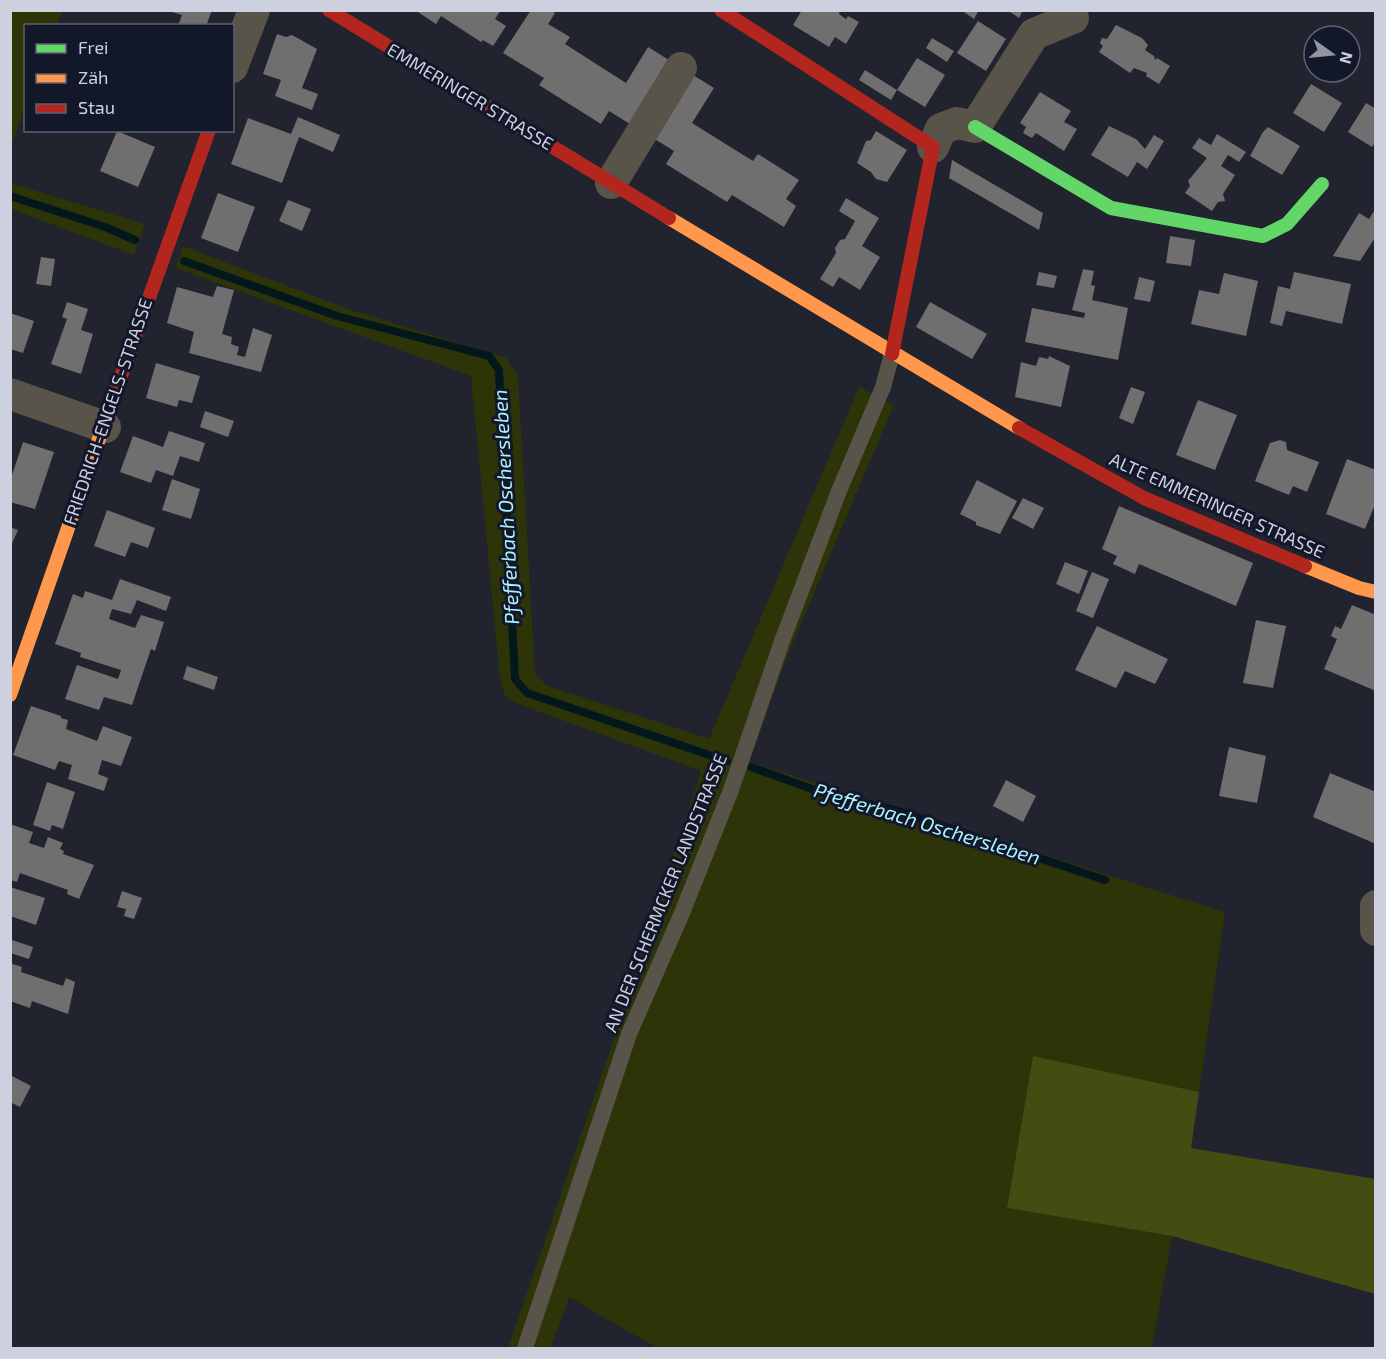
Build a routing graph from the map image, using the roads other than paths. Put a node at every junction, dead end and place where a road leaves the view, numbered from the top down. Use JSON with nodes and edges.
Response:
{"nodes":[{"id":1,"x":254,"y":10,"type":"edge"},
{"id":2,"x":329,"y":10,"type":"edge"},
{"id":3,"x":721,"y":10,"type":"edge"},
{"id":4,"x":1073,"y":18,"type":"dead end"},
{"id":5,"x":234,"y":62,"type":"edge"},
{"id":6,"x":681,"y":68,"type":"dead end"},
{"id":7,"x":975,"y":127,"type":"junction"},
{"id":8,"x":207,"y":132,"type":"edge"},
{"id":9,"x":933,"y":147,"type":"junction"},
{"id":10,"x":611,"y":183,"type":"junction"},
{"id":11,"x":1322,"y":184,"type":"dead end"},
{"id":12,"x":892,"y":354,"type":"junction"},
{"id":13,"x":10,"y":394,"type":"edge"},
{"id":14,"x":105,"y":428,"type":"junction"},
{"id":15,"x":1376,"y":592,"type":"edge"},
{"id":16,"x":10,"y":695,"type":"edge"},
{"id":17,"x":1376,"y":906,"type":"edge"},
{"id":18,"x":1376,"y":930,"type":"edge"},
{"id":19,"x":525,"y":1348,"type":"edge"}],
"edges":[{"from":1,"to":5,"type":"street"},
{"from":2,"to":10,"type":"street","name":"EMMERINGER STRASSE"},
{"from":3,"to":9,"type":"street"},
{"from":4,"to":7,"type":"street"},
{"from":6,"to":10,"type":"street"},
{"from":7,"to":9,"type":"street"},
{"from":7,"to":11,"type":"street"},
{"from":8,"to":14,"type":"street","name":"FRIEDRICH-ENGELS-STRASSE"},
{"from":9,"to":12,"type":"street"},
{"from":10,"to":12,"type":"street","name":"EMMERINGER STRASSE"},
{"from":12,"to":15,"type":"street","name":"ALTE EMMERINGER STRASSE"},
{"from":12,"to":19,"type":"lane","name":"AN DER SCHERMCKER LANDSTRASSE"},
{"from":13,"to":14,"type":"street"},
{"from":14,"to":16,"type":"street","name":"FRIEDRICH-ENGELS-STRASSE"},
{"from":17,"to":18,"type":"street"}]}
